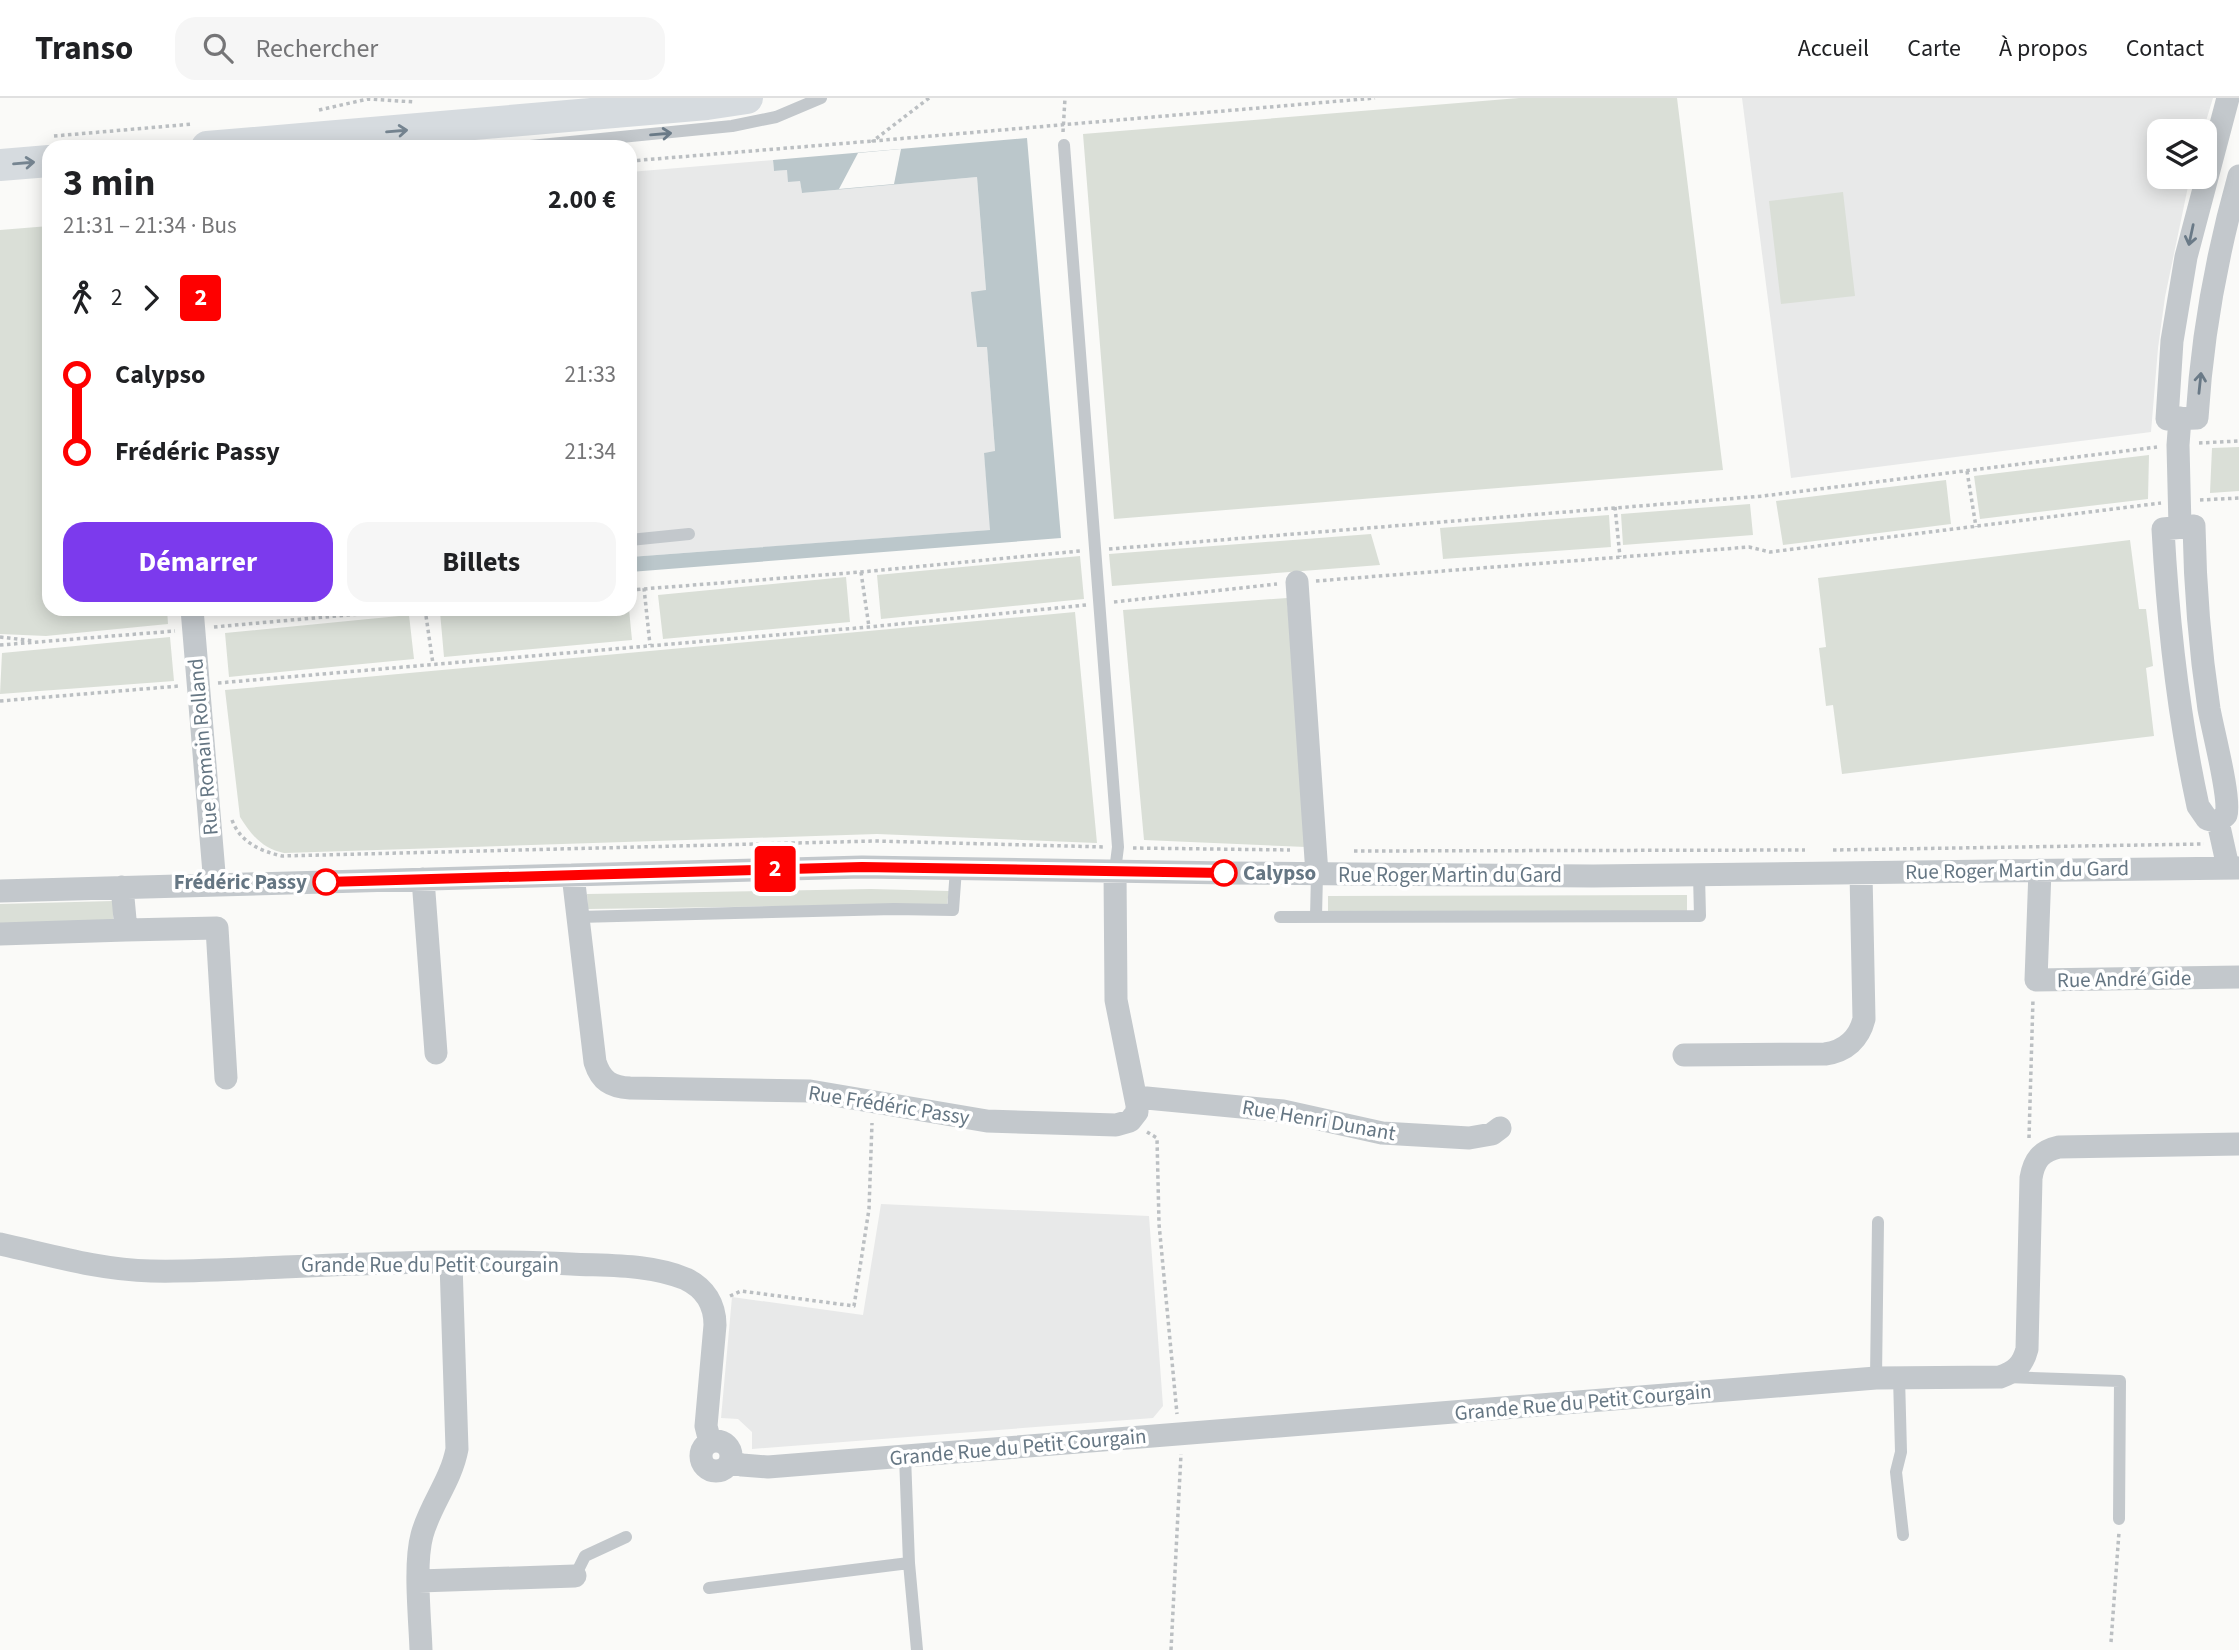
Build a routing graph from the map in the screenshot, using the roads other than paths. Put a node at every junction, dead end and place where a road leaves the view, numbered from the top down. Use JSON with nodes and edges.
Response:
{"nodes":[{"id":1,"x":747,"y":98,"type":"edge"},
{"id":2,"x":821,"y":98,"type":"edge"},
{"id":3,"x":2228,"y":98,"type":"edge"},
{"id":4,"x":2217,"y":137,"type":"edge"},
{"id":5,"x":288,"y":140,"type":"edge"},
{"id":6,"x":591,"y":140,"type":"edge"},
{"id":7,"x":1064,"y":145,"type":"dead end"},
{"id":8,"x":42,"y":162,"type":"edge"},
{"id":9,"x":0,"y":165,"type":"edge"},
{"id":10,"x":2217,"y":184,"type":"edge"},
{"id":11,"x":2237,"y":184,"type":"edge"},
{"id":12,"x":2203,"y":189,"type":"edge"},
{"id":13,"x":2180,"y":418,"type":"junction"},
{"id":14,"x":2180,"y":527,"type":"junction"},
{"id":15,"x":689,"y":534,"type":"dead end"},
{"id":16,"x":637,"y":539,"type":"edge"},
{"id":17,"x":1297,"y":582,"type":"road end"},
{"id":18,"x":192,"y":616,"type":"edge"},
{"id":19,"x":2218,"y":822,"type":"junction"},
{"id":20,"x":2235,"y":867,"type":"edge"},
{"id":21,"x":956,"y":869,"type":"junction"},
{"id":22,"x":2040,"y":870,"type":"junction"},
{"id":23,"x":1115,"y":871,"type":"junction"},
{"id":24,"x":1861,"y":873,"type":"junction"},
{"id":25,"x":1317,"y":874,"type":"junction"},
{"id":26,"x":573,"y":875,"type":"junction"},
{"id":27,"x":1699,"y":875,"type":"junction"},
{"id":28,"x":423,"y":879,"type":"junction"},
{"id":29,"x":215,"y":884,"type":"junction"},
{"id":30,"x":122,"y":887,"type":"junction"},
{"id":31,"x":0,"y":891,"type":"edge"},
{"id":32,"x":578,"y":916,"type":"junction"},
{"id":33,"x":1280,"y":917,"type":"dead end"},
{"id":34,"x":1316,"y":917,"type":"junction"},
{"id":35,"x":126,"y":930,"type":"junction"},
{"id":36,"x":0,"y":934,"type":"edge"},
{"id":37,"x":2239,"y":977,"type":"edge"},
{"id":38,"x":436,"y":1054,"type":"dead end"},
{"id":39,"x":1684,"y":1055,"type":"dead end"},
{"id":40,"x":226,"y":1078,"type":"dead end"},
{"id":41,"x":1136,"y":1097,"type":"junction"},
{"id":42,"x":1500,"y":1128,"type":"dead end"},
{"id":43,"x":2239,"y":1144,"type":"edge"},
{"id":44,"x":1878,"y":1222,"type":"dead end"},
{"id":45,"x":0,"y":1244,"type":"edge"},
{"id":46,"x":451,"y":1263,"type":"junction"},
{"id":47,"x":2000,"y":1377,"type":"junction"},
{"id":48,"x":1888,"y":1378,"type":"junction"},
{"id":49,"x":905,"y":1456,"type":"junction"},
{"id":50,"x":2119,"y":1519,"type":"road end"},
{"id":51,"x":1903,"y":1535,"type":"dead end"},
{"id":52,"x":626,"y":1537,"type":"dead end"},
{"id":53,"x":909,"y":1563,"type":"junction"},
{"id":54,"x":575,"y":1576,"type":"joint"},
{"id":55,"x":419,"y":1581,"type":"junction"},
{"id":56,"x":709,"y":1588,"type":"dead end"},
{"id":57,"x":421,"y":1650,"type":"edge"},
{"id":58,"x":917,"y":1650,"type":"edge"}],
"edges":[{"from":5,"to":1,"type":"street","one_way":true},
{"from":6,"to":2,"type":"lane","one_way":true},
{"from":3,"to":4,"type":"street"},
{"from":7,"to":23,"type":"lane"},
{"from":9,"to":8,"type":"street","one_way":true},
{"from":10,"to":11,"type":"street"},
{"from":13,"to":11,"type":"street","one_way":true},
{"from":12,"to":13,"type":"street","one_way":true},
{"from":13,"to":14,"type":"street"},
{"from":14,"to":19,"type":"street"},
{"from":14,"to":19,"type":"street"},
{"from":15,"to":16,"type":"lane"},
{"from":17,"to":25,"type":"street"},
{"from":18,"to":29,"type":"street","name":"Rue Romain Rolland"},
{"from":19,"to":20,"type":"street"},
{"from":20,"to":22,"type":"street","name":"Rue Roger Martin du Gard"},
{"from":21,"to":23,"type":"street","name":"Rue Roger Martin du Gard"},
{"from":21,"to":26,"type":"street","name":"Rue Roger Martin du Gard"},
{"from":21,"to":32,"type":"lane"},
{"from":22,"to":24,"type":"street","name":"Rue Roger Martin du Gard"},
{"from":22,"to":37,"type":"street","name":"Rue André Gide"},
{"from":23,"to":25,"type":"street","name":"Rue Roger Martin du Gard"},
{"from":23,"to":41,"type":"street"},
{"from":24,"to":27,"type":"street","name":"Rue Roger Martin du Gard"},
{"from":24,"to":39,"type":"street"},
{"from":25,"to":27,"type":"street","name":"Rue Roger Martin du Gard"},
{"from":25,"to":34,"type":"lane"},
{"from":26,"to":28,"type":"street","name":"Rue Roger Martin du Gard"},
{"from":26,"to":32,"type":"street","name":"Rue Frédéric Passy"},
{"from":27,"to":34,"type":"lane"},
{"from":28,"to":29,"type":"street","name":"Rue Roger Martin du Gard"},
{"from":28,"to":38,"type":"street"},
{"from":29,"to":30,"type":"street","name":"Rue Roger Martin du Gard"},
{"from":30,"to":31,"type":"street","name":"Rue Roger Martin du Gard"},
{"from":30,"to":35,"type":"street"},
{"from":32,"to":41,"type":"street","name":"Rue Frédéric Passy"},
{"from":33,"to":34,"type":"lane"},
{"from":35,"to":36,"type":"street"},
{"from":35,"to":40,"type":"street"},
{"from":41,"to":42,"type":"street","name":"Rue Henri Dunant"},
{"from":43,"to":47,"type":"street"},
{"from":44,"to":48,"type":"lane"},
{"from":45,"to":46,"type":"street","name":"Grande Rue du Petit Courgain"},
{"from":46,"to":49,"type":"street","name":"Grande Rue du Petit Courgain"},
{"from":46,"to":55,"type":"street"},
{"from":47,"to":48,"type":"street","name":"Grande Rue du Petit Courgain"},
{"from":47,"to":50,"type":"lane"},
{"from":48,"to":49,"type":"street","name":"Grande Rue du Petit Courgain"},
{"from":48,"to":51,"type":"lane"},
{"from":49,"to":53,"type":"lane"},
{"from":52,"to":54,"type":"lane"},
{"from":53,"to":56,"type":"lane"},
{"from":53,"to":58,"type":"lane"},
{"from":54,"to":55,"type":"street"},
{"from":55,"to":57,"type":"street"}]}
